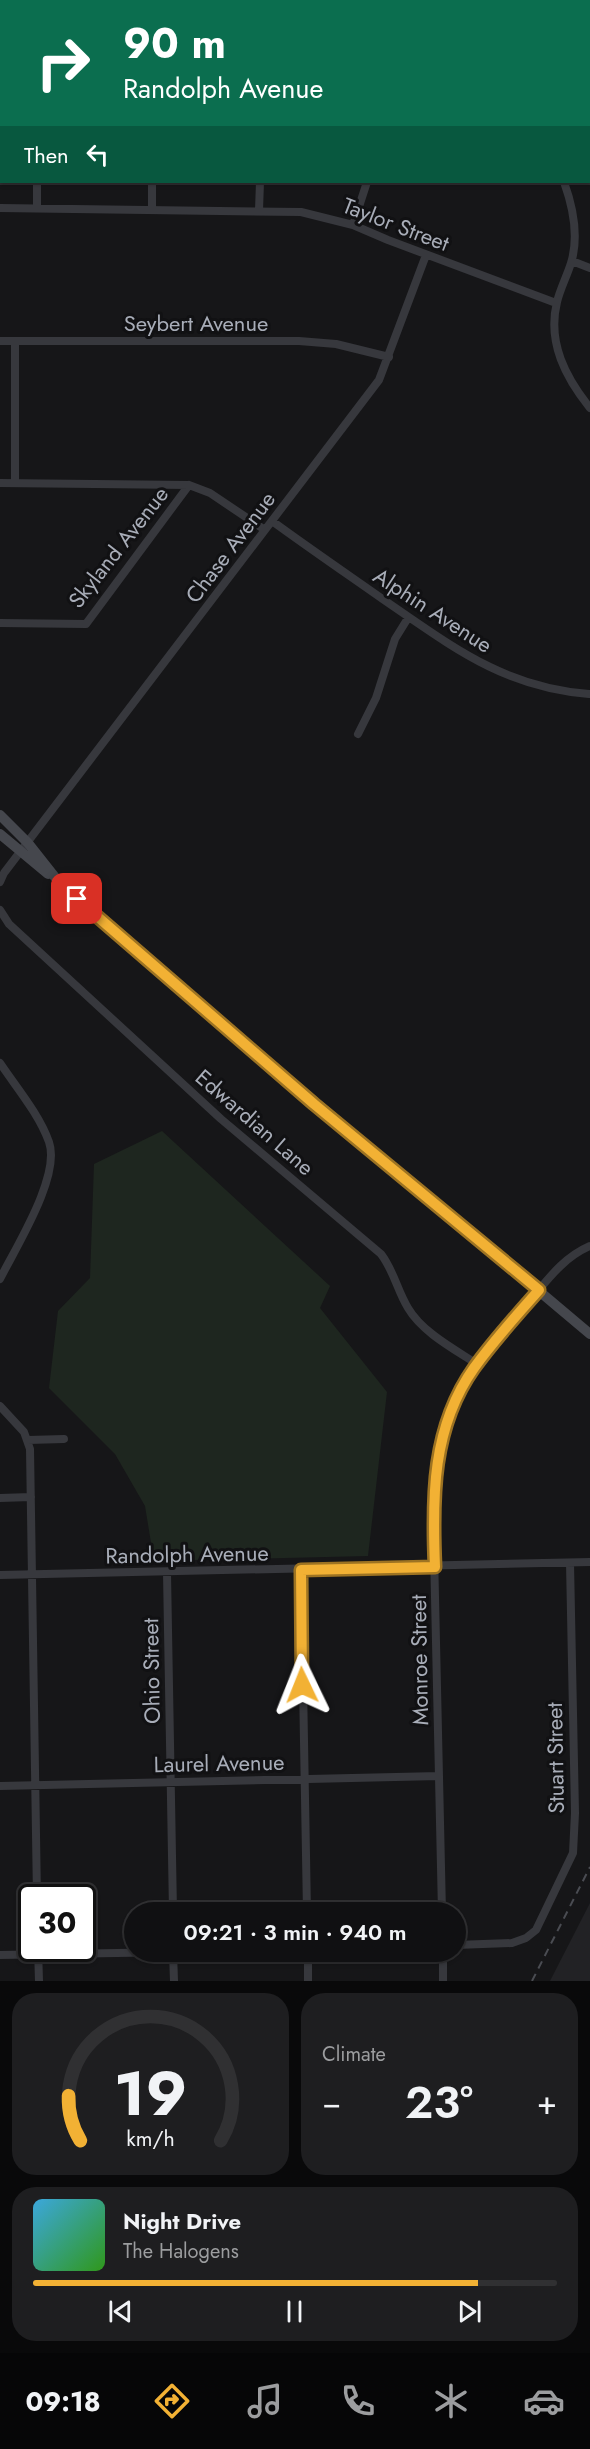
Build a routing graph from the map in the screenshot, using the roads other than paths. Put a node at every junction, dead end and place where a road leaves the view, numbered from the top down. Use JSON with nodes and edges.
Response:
{"nodes":[{"id":1,"x":37,"y":183,"type":"edge"},
{"id":2,"x":152,"y":183,"type":"edge"},
{"id":3,"x":260,"y":183,"type":"edge"},
{"id":4,"x":367,"y":183,"type":"edge"},
{"id":5,"x":564,"y":183,"type":"edge"},
{"id":6,"x":0,"y":208,"type":"edge"},
{"id":7,"x":37,"y":208,"type":"junction"},
{"id":8,"x":152,"y":209,"type":"junction"},
{"id":9,"x":259,"y":210,"type":"junction"},
{"id":10,"x":353,"y":225,"type":"junction"},
{"id":11,"x":426,"y":255,"type":"junction"},
{"id":12,"x":572,"y":261,"type":"junction"},
{"id":13,"x":590,"y":268,"type":"edge"},
{"id":14,"x":556,"y":303,"type":"junction"},
{"id":15,"x":0,"y":341,"type":"edge"},
{"id":16,"x":15,"y":341,"type":"junction"},
{"id":17,"x":389,"y":357,"type":"junction"},
{"id":18,"x":590,"y":408,"type":"edge"},
{"id":19,"x":0,"y":483,"type":"edge"},
{"id":20,"x":15,"y":483,"type":"junction"},
{"id":21,"x":189,"y":485,"type":"junction"},
{"id":22,"x":272,"y":521,"type":"junction"},
{"id":23,"x":265,"y":531,"type":"junction"},
{"id":24,"x":408,"y":618,"type":"junction"},
{"id":25,"x":0,"y":623,"type":"edge"},
{"id":26,"x":589,"y":694,"type":"edge"},
{"id":27,"x":358,"y":734,"type":"dead end"},
{"id":28,"x":0,"y":815,"type":"edge"},
{"id":29,"x":0,"y":834,"type":"edge"},
{"id":30,"x":28,"y":843,"type":"junction"},
{"id":31,"x":20,"y":853,"type":"junction"},
{"id":32,"x":0,"y":882,"type":"edge"},
{"id":33,"x":62,"y":886,"type":"junction"},
{"id":34,"x":0,"y":910,"type":"edge"},
{"id":35,"x":0,"y":1063,"type":"edge"},
{"id":36,"x":590,"y":1246,"type":"edge"},
{"id":37,"x":0,"y":1279,"type":"edge"},
{"id":38,"x":539,"y":1290,"type":"junction"},
{"id":39,"x":590,"y":1334,"type":"edge"},
{"id":40,"x":477,"y":1364,"type":"junction"},
{"id":41,"x":0,"y":1406,"type":"edge"},
{"id":42,"x":64,"y":1439,"type":"dead end"},
{"id":43,"x":28,"y":1440,"type":"junction"},
{"id":44,"x":30,"y":1497,"type":"junction"},
{"id":45,"x":0,"y":1498,"type":"edge"},
{"id":46,"x":590,"y":1562,"type":"edge"},
{"id":47,"x":570,"y":1563,"type":"junction"},
{"id":48,"x":435,"y":1567,"type":"junction"},
{"id":49,"x":301,"y":1570,"type":"junction"},
{"id":50,"x":167,"y":1573,"type":"junction"},
{"id":51,"x":32,"y":1574,"type":"junction"},
{"id":52,"x":0,"y":1575,"type":"edge"},
{"id":53,"x":439,"y":1776,"type":"junction"},
{"id":54,"x":304,"y":1779,"type":"junction"},
{"id":55,"x":170,"y":1782,"type":"junction"},
{"id":56,"x":35,"y":1785,"type":"junction"},
{"id":57,"x":0,"y":1786,"type":"edge"},
{"id":58,"x":37,"y":1884,"type":"edge"},
{"id":59,"x":173,"y":1902,"type":"edge"},
{"id":60,"x":307,"y":1902,"type":"edge"},
{"id":61,"x":442,"y":1902,"type":"edge"},
{"id":62,"x":466,"y":1945,"type":"edge"},
{"id":63,"x":96,"y":1951,"type":"edge"},
{"id":64,"x":124,"y":1952,"type":"edge"},
{"id":65,"x":18,"y":1953,"type":"edge"},
{"id":66,"x":0,"y":1955,"type":"edge"},
{"id":67,"x":38,"y":1962,"type":"edge"},
{"id":68,"x":174,"y":1962,"type":"edge"},
{"id":69,"x":308,"y":1962,"type":"edge"},
{"id":70,"x":443,"y":1962,"type":"edge"},
{"id":71,"x":39,"y":1981,"type":"edge"},
{"id":72,"x":174,"y":1981,"type":"edge"},
{"id":73,"x":308,"y":1981,"type":"edge"},
{"id":74,"x":443,"y":1981,"type":"edge"}],
"edges":[{"from":1,"to":7,"type":"street"},
{"from":2,"to":8,"type":"street"},
{"from":3,"to":9,"type":"street"},
{"from":4,"to":10,"type":"street"},
{"from":5,"to":12,"type":"street"},
{"from":6,"to":7,"type":"street","name":"Taylor Street"},
{"from":7,"to":8,"type":"street","name":"Taylor Street"},
{"from":8,"to":9,"type":"street","name":"Taylor Street"},
{"from":9,"to":10,"type":"street","name":"Taylor Street"},
{"from":10,"to":11,"type":"street","name":"Taylor Street"},
{"from":11,"to":14,"type":"street","name":"Taylor Street"},
{"from":11,"to":17,"type":"street","name":"Chase Avenue"},
{"from":12,"to":13,"type":"street"},
{"from":12,"to":14,"type":"street"},
{"from":14,"to":18,"type":"street"},
{"from":15,"to":16,"type":"street","name":"Seybert Avenue"},
{"from":16,"to":17,"type":"street","name":"Seybert Avenue"},
{"from":16,"to":20,"type":"street"},
{"from":17,"to":22,"type":"street","name":"Chase Avenue"},
{"from":19,"to":20,"type":"street"},
{"from":20,"to":21,"type":"street"},
{"from":21,"to":23,"type":"street"},
{"from":21,"to":25,"type":"street","name":"Skyland Avenue"},
{"from":22,"to":23,"type":"street","name":"Chase Avenue"},
{"from":22,"to":24,"type":"street","name":"Alphin Avenue"},
{"from":23,"to":30,"type":"street","name":"Chase Avenue"},
{"from":24,"to":26,"type":"street","name":"Alphin Avenue"},
{"from":24,"to":27,"type":"street"},
{"from":28,"to":30,"type":"main road"},
{"from":29,"to":31,"type":"main road"},
{"from":30,"to":31,"type":"street"},
{"from":30,"to":33,"type":"main road"},
{"from":31,"to":32,"type":"street"},
{"from":31,"to":33,"type":"main road"},
{"from":33,"to":38,"type":"main road"},
{"from":34,"to":40,"type":"street","name":"Edwardian Lane"},
{"from":35,"to":37,"type":"street"},
{"from":36,"to":38,"type":"street","name":"Monroe Street"},
{"from":38,"to":39,"type":"main road"},
{"from":38,"to":40,"type":"street","name":"Monroe Street"},
{"from":40,"to":48,"type":"street","name":"Monroe Street"},
{"from":41,"to":43,"type":"street"},
{"from":42,"to":43,"type":"street"},
{"from":43,"to":44,"type":"street"},
{"from":44,"to":45,"type":"street"},
{"from":44,"to":51,"type":"street"},
{"from":46,"to":47,"type":"street","name":"Randolph Avenue"},
{"from":47,"to":48,"type":"street","name":"Randolph Avenue"},
{"from":47,"to":62,"type":"street","name":"Stuart Street"},
{"from":48,"to":49,"type":"street","name":"Randolph Avenue"},
{"from":48,"to":53,"type":"street","name":"Monroe Street"},
{"from":49,"to":50,"type":"street","name":"Randolph Avenue"},
{"from":49,"to":54,"type":"street"},
{"from":50,"to":51,"type":"street","name":"Randolph Avenue"},
{"from":50,"to":55,"type":"street","name":"Ohio Street"},
{"from":51,"to":52,"type":"street","name":"Randolph Avenue"},
{"from":51,"to":56,"type":"street"},
{"from":53,"to":54,"type":"street","name":"Laurel Avenue"},
{"from":53,"to":61,"type":"street","name":"Monroe Street"},
{"from":54,"to":55,"type":"street","name":"Laurel Avenue"},
{"from":54,"to":60,"type":"street"},
{"from":55,"to":56,"type":"street","name":"Laurel Avenue"},
{"from":55,"to":59,"type":"street","name":"Ohio Street"},
{"from":56,"to":57,"type":"street","name":"Laurel Avenue"},
{"from":56,"to":58,"type":"street"},
{"from":63,"to":64,"type":"street"},
{"from":65,"to":66,"type":"street"},
{"from":67,"to":71,"type":"street"},
{"from":68,"to":72,"type":"street"},
{"from":69,"to":73,"type":"street"},
{"from":70,"to":74,"type":"street"}]}
